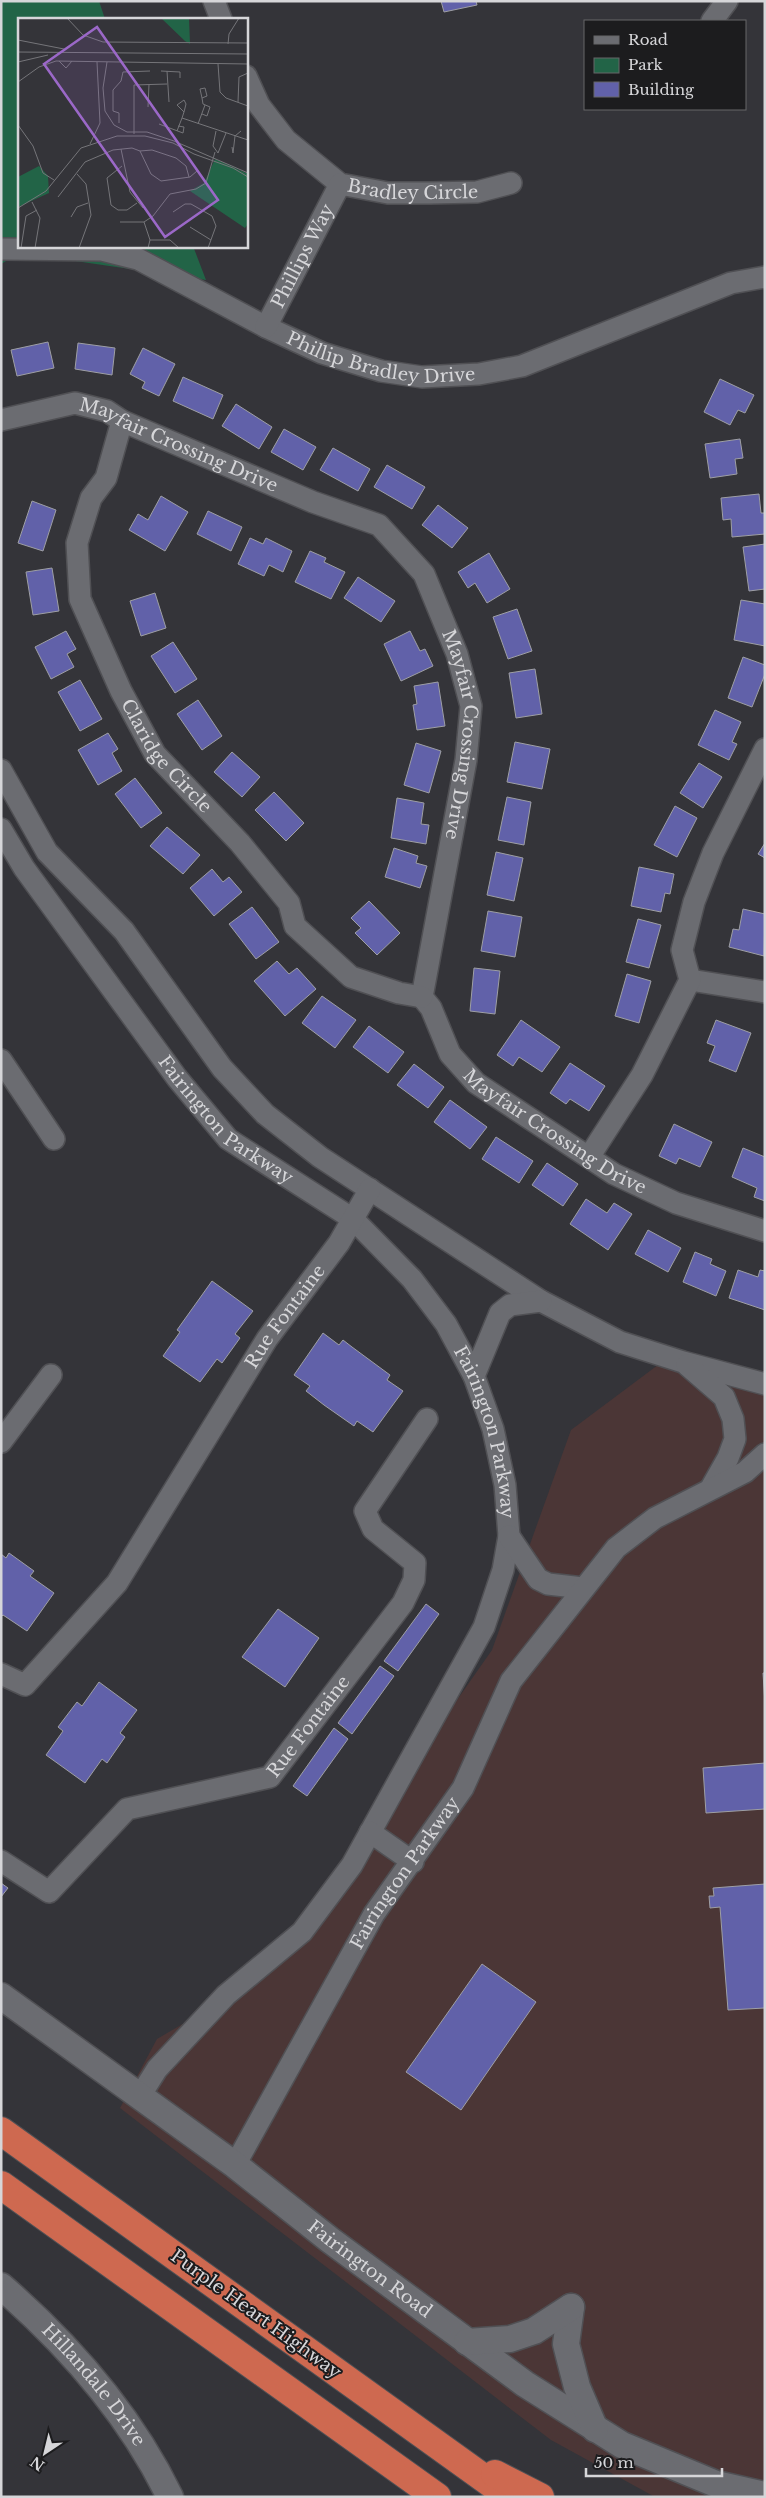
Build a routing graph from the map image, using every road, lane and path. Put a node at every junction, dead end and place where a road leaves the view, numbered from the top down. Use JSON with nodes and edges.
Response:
{"nodes":[{"id":1,"x":214,"y":1,"type":"edge"},
{"id":2,"x":727,"y":1,"type":"edge"},
{"id":3,"x":221,"y":18,"type":"edge"},
{"id":4,"x":713,"y":20,"type":"edge"},
{"id":5,"x":248,"y":80,"type":"edge"},
{"id":6,"x":340,"y":184,"type":"junction"},
{"id":7,"x":511,"y":184,"type":"dead end"},
{"id":8,"x":1,"y":249,"type":"edge"},
{"id":9,"x":765,"y":277,"type":"edge"},
{"id":10,"x":266,"y":327,"type":"junction"},
{"id":11,"x":1,"y":420,"type":"edge"},
{"id":12,"x":122,"y":422,"type":"junction"},
{"id":13,"x":765,"y":749,"type":"edge"},
{"id":14,"x":1,"y":770,"type":"edge"},
{"id":15,"x":1,"y":829,"type":"edge"},
{"id":16,"x":690,"y":980,"type":"junction"},
{"id":17,"x":765,"y":992,"type":"edge"},
{"id":18,"x":422,"y":997,"type":"junction"},
{"id":19,"x":1,"y":1060,"type":"edge"},
{"id":20,"x":54,"y":1139,"type":"dead end"},
{"id":21,"x":589,"y":1157,"type":"junction"},
{"id":22,"x":370,"y":1189,"type":"junction"},
{"id":23,"x":353,"y":1219,"type":"junction"},
{"id":24,"x":765,"y":1231,"type":"edge"},
{"id":25,"x":541,"y":1301,"type":"junction"},
{"id":26,"x":683,"y":1362,"type":"junction"},
{"id":27,"x":51,"y":1375,"type":"dead end"},
{"id":28,"x":474,"y":1376,"type":"junction"},
{"id":29,"x":765,"y":1384,"type":"edge"},
{"id":30,"x":427,"y":1419,"type":"dead end"},
{"id":31,"x":1,"y":1442,"type":"edge"},
{"id":32,"x":765,"y":1454,"type":"edge"},
{"id":33,"x":711,"y":1488,"type":"junction"},
{"id":34,"x":508,"y":1536,"type":"junction"},
{"id":35,"x":583,"y":1588,"type":"junction"},
{"id":36,"x":1,"y":1674,"type":"edge"},
{"id":37,"x":370,"y":1832,"type":"junction"},
{"id":38,"x":1,"y":1861,"type":"edge"},
{"id":39,"x":413,"y":1862,"type":"junction"},
{"id":40,"x":1,"y":1996,"type":"edge"},
{"id":41,"x":140,"y":2096,"type":"junction"},
{"id":42,"x":1,"y":2131,"type":"edge"},
{"id":43,"x":234,"y":2165,"type":"junction"},
{"id":44,"x":1,"y":2185,"type":"edge"},
{"id":45,"x":1,"y":2286,"type":"edge"},
{"id":46,"x":466,"y":2342,"type":"junction"},
{"id":47,"x":596,"y":2428,"type":"junction"},
{"id":48,"x":441,"y":2447,"type":"junction"},
{"id":49,"x":765,"y":2495,"type":"edge"},
{"id":50,"x":170,"y":2497,"type":"edge"},
{"id":51,"x":437,"y":2497,"type":"edge"},
{"id":52,"x":510,"y":2497,"type":"edge"},
{"id":53,"x":540,"y":2497,"type":"edge"}],
"edges":[{"from":1,"to":3,"type":"street"},
{"from":2,"to":4,"type":"street"},
{"from":5,"to":6,"type":"street","name":"Bradley Circle"},
{"from":6,"to":7,"type":"street","name":"Bradley Circle"},
{"from":6,"to":10,"type":"street","name":"Phillips Way"},
{"from":8,"to":10,"type":"street","name":"Phillip Bradley Drive"},
{"from":9,"to":10,"type":"street","name":"Phillip Bradley Drive"},
{"from":11,"to":12,"type":"street","name":"Mayfair Crossing Drive"},
{"from":12,"to":18,"type":"street","name":"Claridge Circle"},
{"from":12,"to":18,"type":"street","name":"Mayfair Crossing Drive"},
{"from":13,"to":16,"type":"street"},
{"from":14,"to":22,"type":"street","name":"Fairington Parkway"},
{"from":15,"to":23,"type":"street","name":"Fairington Parkway"},
{"from":16,"to":17,"type":"street"},
{"from":16,"to":21,"type":"street"},
{"from":18,"to":21,"type":"street","name":"Mayfair Crossing Drive"},
{"from":19,"to":20,"type":"street"},
{"from":21,"to":24,"type":"street","name":"Mayfair Crossing Drive"},
{"from":22,"to":23,"type":"street"},
{"from":22,"to":25,"type":"street","name":"Fairington Parkway"},
{"from":23,"to":28,"type":"street","name":"Fairington Parkway"},
{"from":23,"to":36,"type":"street","name":"Rue Fontaine"},
{"from":25,"to":26,"type":"street","name":"Fairington Parkway"},
{"from":25,"to":28,"type":"street"},
{"from":26,"to":29,"type":"street","name":"Fairington Parkway"},
{"from":26,"to":33,"type":"street"},
{"from":27,"to":31,"type":"street"},
{"from":28,"to":34,"type":"street","name":"Fairington Parkway"},
{"from":30,"to":38,"type":"street","name":"Rue Fontaine"},
{"from":32,"to":33,"type":"street","name":"Fairington Parkway"},
{"from":33,"to":35,"type":"street","name":"Fairington Parkway"},
{"from":34,"to":35,"type":"street"},
{"from":34,"to":37,"type":"street","name":"Fairington Parkway"},
{"from":35,"to":39,"type":"street","name":"Fairington Parkway"},
{"from":37,"to":39,"type":"street"},
{"from":37,"to":41,"type":"street","name":"Fairington Parkway"},
{"from":39,"to":43,"type":"street","name":"Fairington Parkway"},
{"from":40,"to":41,"type":"street","name":"Fairington Road"},
{"from":41,"to":43,"type":"street","name":"Fairington Road"},
{"from":42,"to":48,"type":"highway","name":"Purple Heart Highway"},
{"from":43,"to":46,"type":"street","name":"Fairington Road"},
{"from":44,"to":51,"type":"highway"},
{"from":45,"to":50,"type":"street","name":"Hillandale Drive"},
{"from":46,"to":47,"type":"street","name":"Fairington Road"},
{"from":46,"to":47,"type":"street"},
{"from":47,"to":49,"type":"street","name":"Fairington Road"},
{"from":48,"to":52,"type":"highway","name":"Purple Heart Highway"},
{"from":48,"to":53,"type":"highway"}]}
